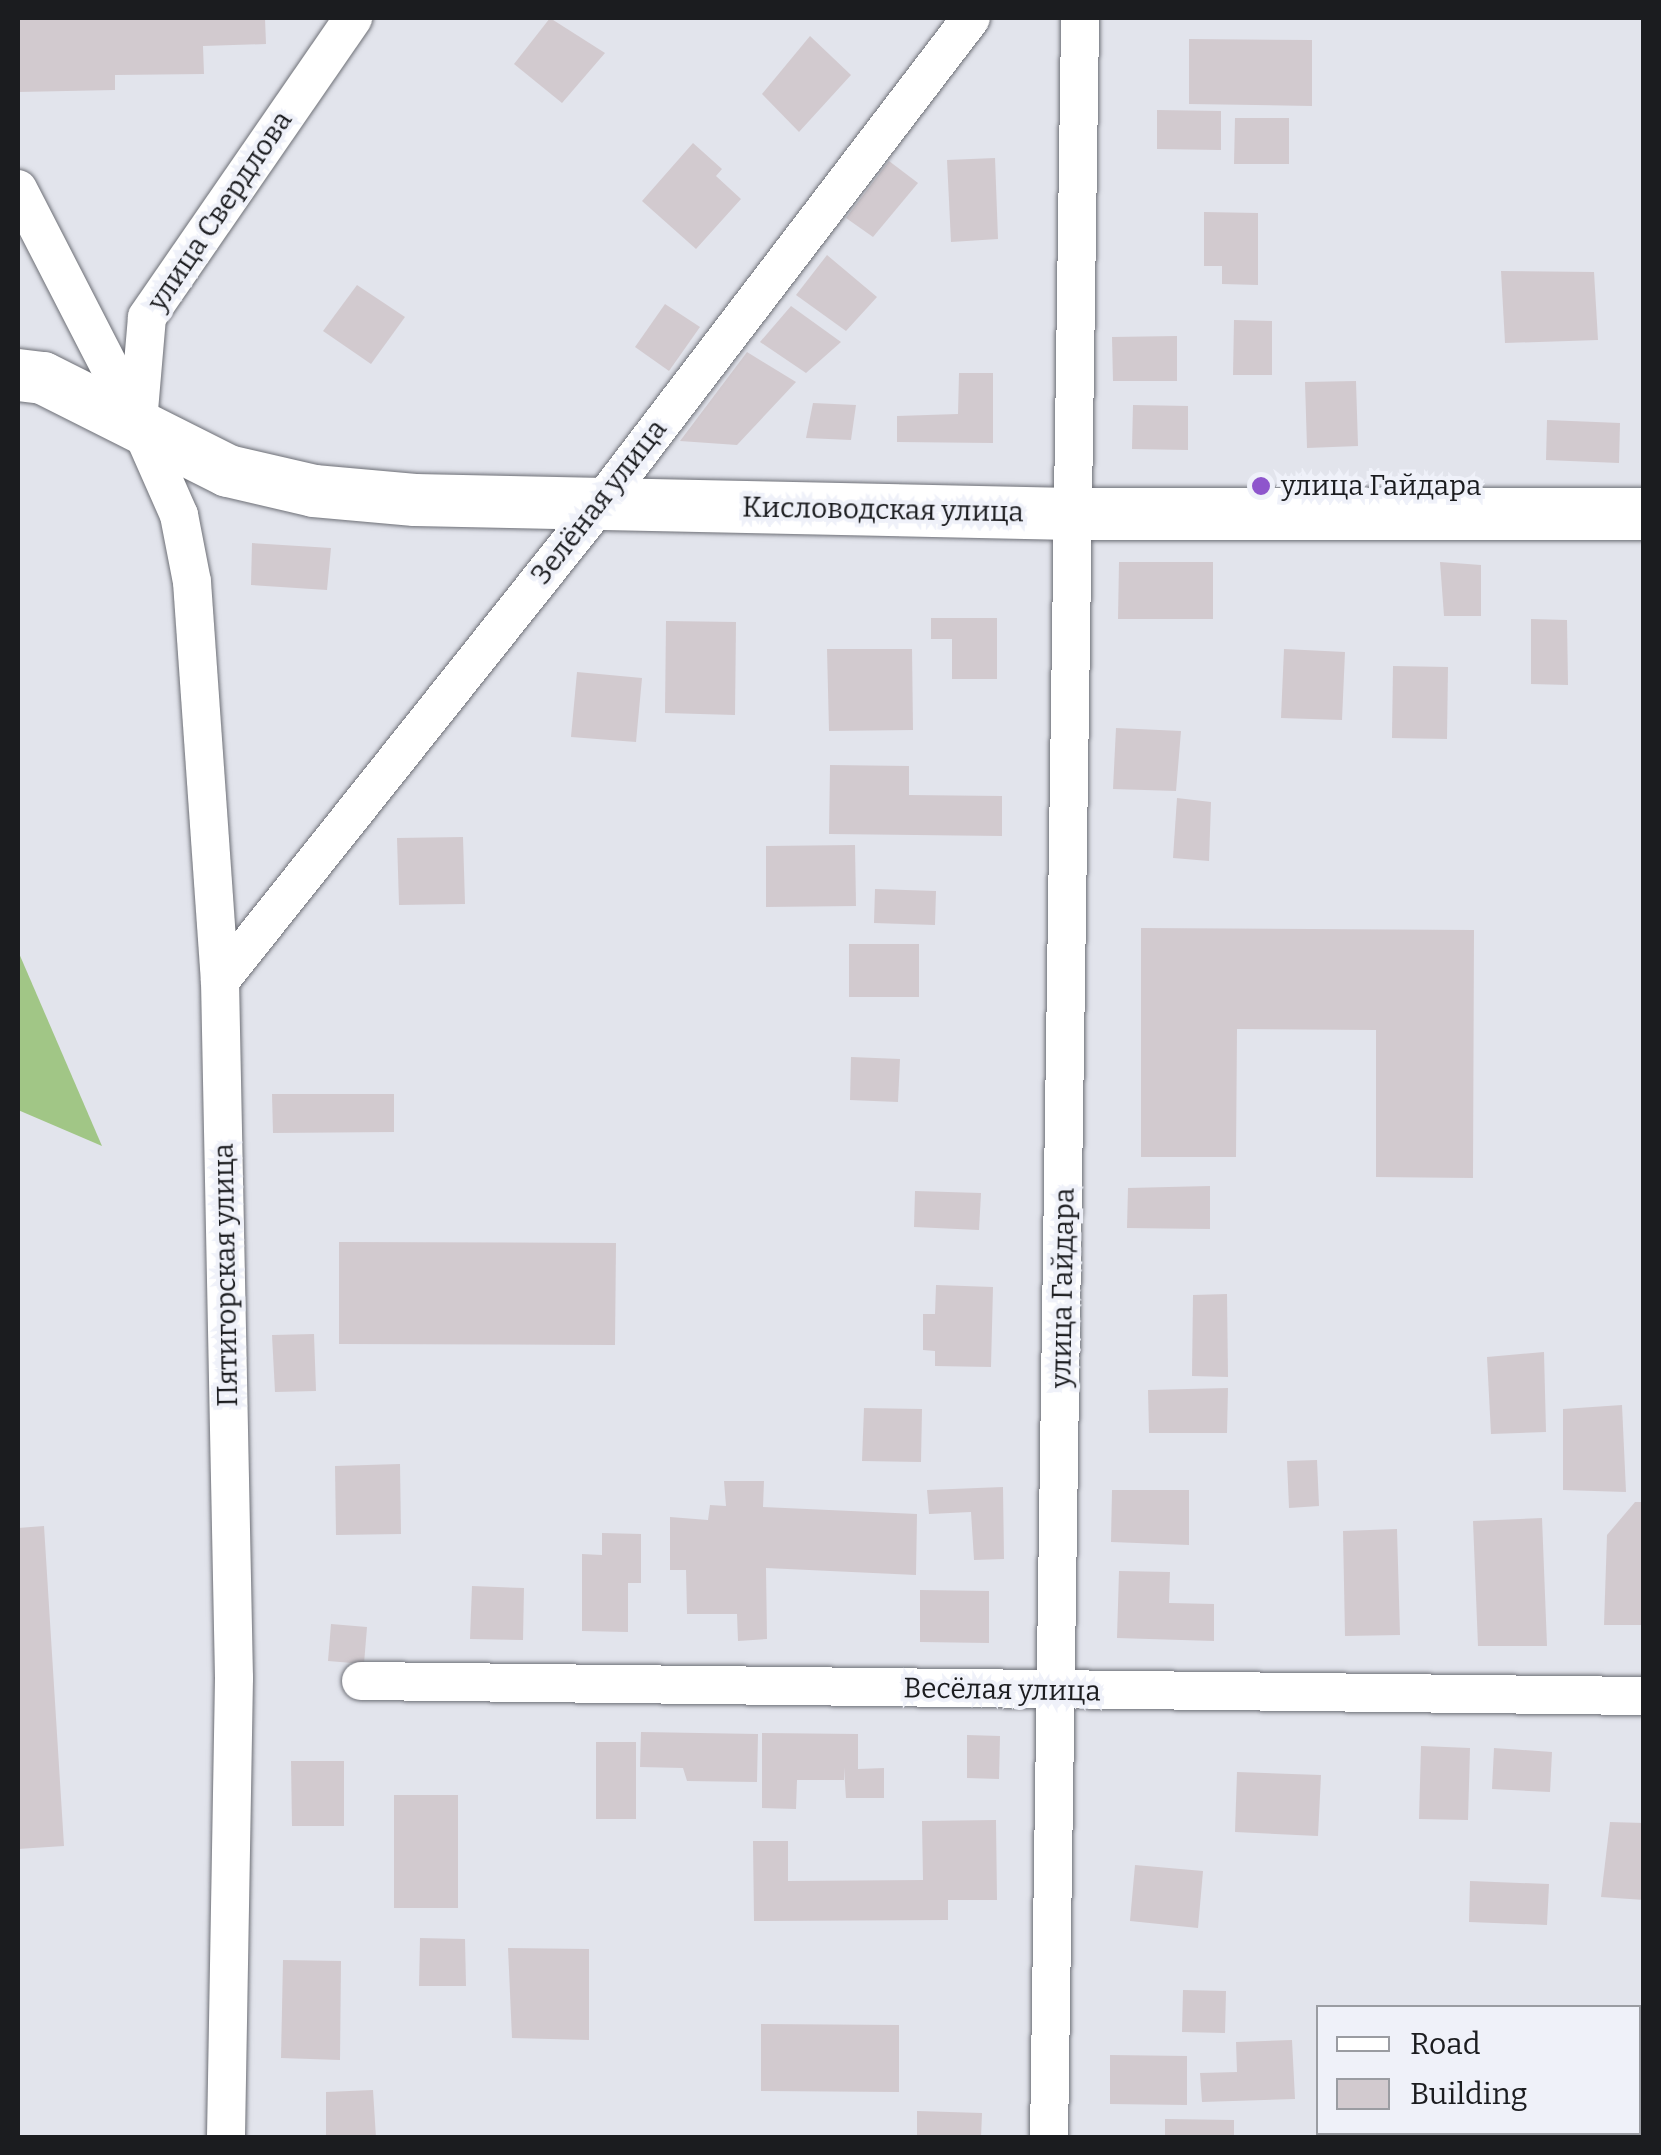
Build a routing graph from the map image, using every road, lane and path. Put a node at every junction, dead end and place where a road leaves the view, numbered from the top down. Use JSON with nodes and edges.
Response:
{"nodes":[{"id":1,"x":353,"y":18,"type":"edge"},
{"id":2,"x":971,"y":18,"type":"edge"},
{"id":3,"x":1080,"y":18,"type":"edge"},
{"id":4,"x":18,"y":190,"type":"edge"},
{"id":5,"x":18,"y":375,"type":"edge"},
{"id":6,"x":138,"y":422,"type":"junction"},
{"id":7,"x":600,"y":504,"type":"junction"},
{"id":8,"x":1072,"y":514,"type":"junction"},
{"id":9,"x":1644,"y":514,"type":"edge"},
{"id":10,"x":220,"y":981,"type":"junction"},
{"id":11,"x":361,"y":1680,"type":"dead end"},
{"id":12,"x":1058,"y":1691,"type":"junction"},
{"id":13,"x":1644,"y":1696,"type":"edge"},
{"id":14,"x":226,"y":2138,"type":"edge"},
{"id":15,"x":1049,"y":2138,"type":"edge"}],
"edges":[{"from":1,"to":6,"type":"street","name":"улица Свердлова"},
{"from":2,"to":7,"type":"street","name":"Зелёная улица"},
{"from":3,"to":8,"type":"street","name":"улица Гайдара"},
{"from":4,"to":6,"type":"street","name":"Пятигорская улица"},
{"from":5,"to":6,"type":"main road","name":"Кисловодская улица"},
{"from":6,"to":7,"type":"main road","name":"Кисловодская улица"},
{"from":6,"to":10,"type":"street","name":"Пятигорская улица"},
{"from":7,"to":8,"type":"main road","name":"Кисловодская улица"},
{"from":7,"to":10,"type":"street","name":"Зелёная улица"},
{"from":8,"to":9,"type":"main road","name":"Кисловодская улица"},
{"from":8,"to":12,"type":"street","name":"улица Гайдара"},
{"from":10,"to":14,"type":"street","name":"Пятигорская улица"},
{"from":11,"to":12,"type":"street","name":"Весёлая улица"},
{"from":12,"to":13,"type":"street","name":"Весёлая улица"},
{"from":12,"to":15,"type":"street","name":"улица Гайдара"}]}
